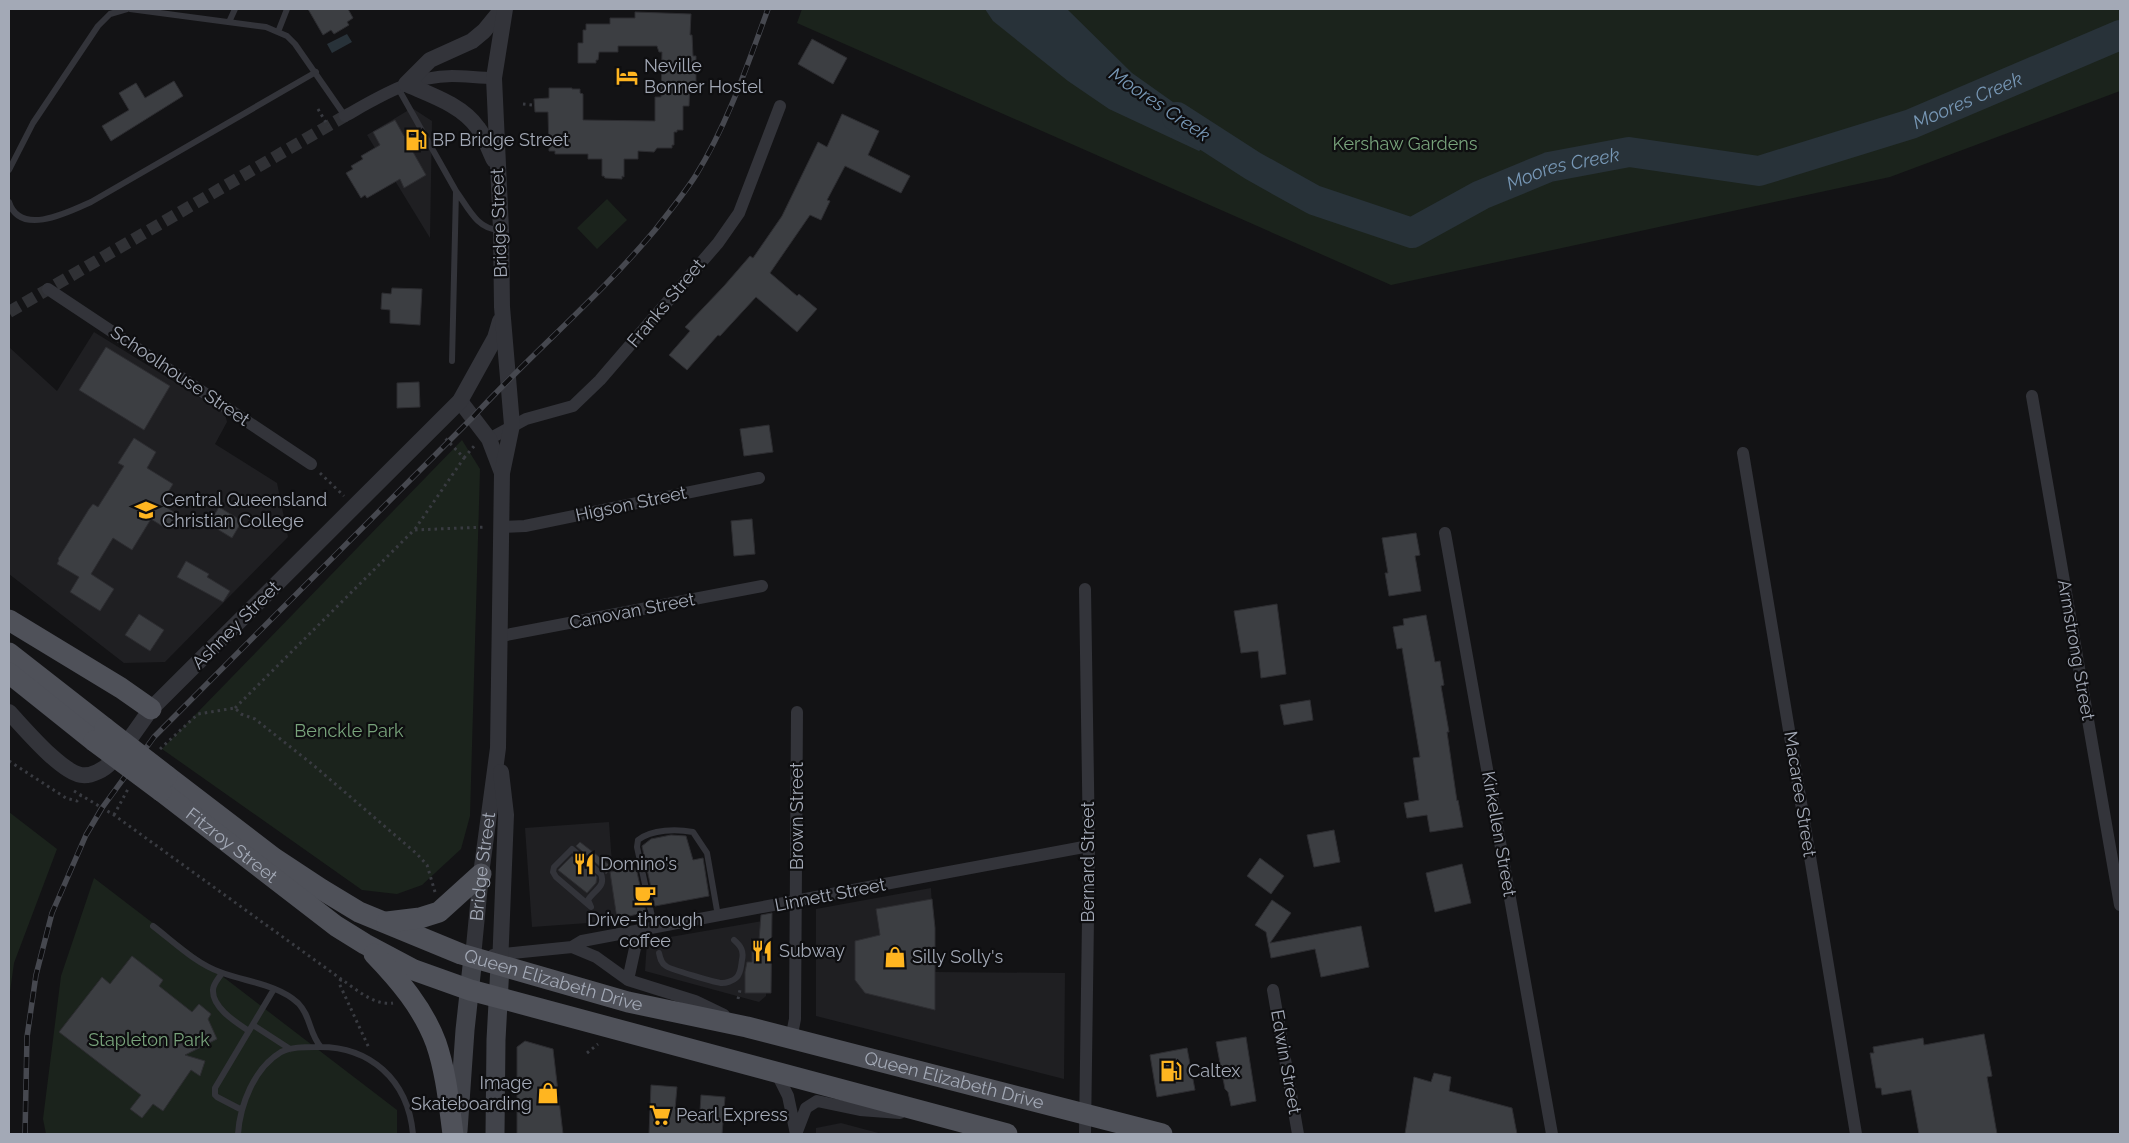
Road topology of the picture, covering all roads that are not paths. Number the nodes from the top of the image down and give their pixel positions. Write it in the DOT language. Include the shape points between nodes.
graph roads {
  1 [pos="131,9"];
  2 [pos="235,9"];
  3 [pos="286,9"];
  4 [pos="502,9"];
  5 [pos="506,9"];
  6 [pos="183,12"];
  7 [pos="229,22"];
  8 [pos="278,32"];
  9 [pos="316,72"];
  10 [pos="494,78"];
  11 [pos="402,86"];
  12 [pos="780,106"];
  13 [pos="345,116"];
  14 [pos="497,166"];
  15 [pos="9,170"];
  16 [pos="456,191"];
  17 [pos="10,207"];
  18 [pos="501,230"];
  19 [pos="48,289"];
  20 [pos="502,307"];
  21 [pos="452,361"];
  22 [pos="2032,396"];
  23 [pos="460,400"];
  24 [pos="512,425"];
  25 [pos="488,438"];
  26 [pos="1744,453"];
  27 [pos="311,464"];
  28 [pos="502,473"];
  29 [pos="759,478"];
  30 [pos="502,527"];
  31 [pos="1445,533"];
  32 [pos="762,586"];
  33 [pos="1085,589"];
  34 [pos="9,620"];
  35 [pos="501,636"];
  36 [pos="9,652"];
  37 [pos="9,673"];
  38 [pos="151,709"];
  39 [pos="9,712"];
  40 [pos="797,712"];
  41 [pos="100,734"];
  42 [pos="498,748"];
  43 [pos="164,783"];
  44 [pos="1089,846"];
  45 [pos="481,874"];
  46 [pos="797,901"];
  47 [pos="2120,904"];
  48 [pos="591,907"];
  49 [pos="718,916"];
  50 [pos="385,922"];
  51 [pos="153,926"];
  52 [pos="654,926"];
  53 [pos="639,930"];
  54 [pos="734,940"];
  55 [pos="365,944"];
  56 [pos="572,947"];
  57 [pos="658,953"];
  58 [pos="473,957"];
  59 [pos="501,960"];
  60 [pos="222,973"];
  61 [pos="628,980"];
  62 [pos="274,989"];
  63 [pos="470,990"];
  64 [pos="1273,990"];
  65 [pos="499,998"];
  66 [pos="747,1027"];
  67 [pos="251,1028"];
  68 [pos="791,1039"];
  69 [pos="321,1047"];
  70 [pos="290,1049"];
  71 [pos="776,1072"];
  72 [pos="242,1110"];
  73 [pos="1085,1113"];
  74 [pos="942,1117"];
  75 [pos="238,1134"];
  76 [pos="413,1134"];
  77 [pos="453,1134"];
  78 [pos="458,1134"];
  79 [pos="495,1134"];
  80 [pos="796,1134"];
  81 [pos="1007,1134"];
  82 [pos="1085,1134"];
  83 [pos="1162,1134"];
  84 [pos="1298,1134"];
  85 [pos="1552,1134"];
  86 [pos="1856,1134"];
  1 -- 6 [label="lane"];
  1 -- 15 [label="lane" via="110,14 98,26 33,123"];
  2 -- 7 [label="lane"];
  3 -- 8 [label="lane"];
  4 -- 11 [label="street" via="483,33 430,60"];
  5 -- 10 [label="street, Bridge Street"];
  6 -- 7 [label="lane"];
  7 -- 8 [label="lane"];
  8 -- 9 [label="lane" via="295,44"];
  9 -- 13 [label="lane"];
  9 -- 17 [label="lane" via="63,215 31,220 14,214"];
  10 -- 11 [label="street" via="435,77"];
  10 -- 14 [label="street, Bridge Street"];
  11 -- 13 [label="street"];
  11 -- 14 [label="street" via="447,102 464,113 478,128"];
  11 -- 16 [label="lane"];
  12 -- 24 [label="street, Franks Street" via="739,213 718,242 584,397 562,410 526,418"];
  14 -- 18 [label="street, Bridge Street"];
  16 -- 18 [label="lane" via="481,226"];
  16 -- 21 [label="lane"];
  18 -- 20 [label="street, Bridge Street"];
  19 -- 27 [label="street, Schoolhouse Street"];
  20 -- 23 [label="street, Bridge Street" via="495,338"];
  20 -- 24 [label="street, Bridge Street"];
  22 -- 47 [label="street, Armstrong Street"];
  23 -- 25 [label="street, Bridge Street"];
  23 -- 38 [label="street, Ashney Street"];
  24 -- 25 [label="street, Franks Street"];
  24 -- 28 [label="street, Bridge Street"];
  25 -- 28 [label="street, Bridge Street"];
  26 -- 86 [label="street, Macaree Street"];
  28 -- 30 [label="street, Bridge Street"];
  29 -- 30 [label="street, Higson Street" via="525,526"];
  30 -- 35 [label="street, Bridge Street"];
  31 -- 85 [label="street, Kirkellen Street"];
  32 -- 35 [label="street, Canovan Street"];
  33 -- 44 [label="street, Bernard Street"];
  34 -- 38 [label="main road"];
  35 -- 42 [label="street, Bridge Street"];
  36 -- 41 [label="main road, Fitzroy Street"];
  37 -- 41 [label="main road, Fitzroy Street"];
  38 -- 39 [label="street, Ashney Street" via="110,763 98,772 83,776 72,773 50,755"];
  40 -- 46 [label="street, Brown Street"];
  41 -- 43 [label="main road, Fitzroy Street, bridge"];
  42 -- 45 [label="street, Bridge Street"];
  42 -- 59 [label="street, Bridge Street" via="506,815"];
  43 -- 50 [label="main road, Fitzroy Street" via="359,912"];
  43 -- 55 [label="main road, Fitzroy Street" via="328,920"];
  44 -- 46 [label="street, Linnett Street"];
  44 -- 73 [label="street, Bernard Street"];
  45 -- 50 [label="main road" via="439,912"];
  45 -- 58 [label="street, Bridge Street"];
  46 -- 49 [label="street, Linnett Street"];
  46 -- 68 [label="street, Brown Street" via="795,1019"];
  48 -- 48 [label="lane" via="553,872 572,849 603,878 602,885 588,900"];
  49 -- 52 [label="street, Linnett Street"];
  49 -- 52 [label="lane" via="707,853 693,832 673,830 638,840"];
  50 -- 58 [label="main road, Fitzroy Street"];
  51 -- 60 [label="lane" via="198,960"];
  52 -- 53 [label="street, Linnett Street"];
  53 -- 56 [label="street, Linnett Street" via="582,941"];
  53 -- 61 [label="street"];
  54 -- 57 [label="lane" via="740,945 743,956 740,974 727,982 672,970 662,963"];
  55 -- 63 [label="main road, Fitzroy Street" via="414,970"];
  55 -- 77 [label="main road" via="413,998 436,1043 446,1081"];
  56 -- 59 [label="street, Queen Elizabeth Drive"];
  56 -- 61 [label="street, Queen Elizabeth Drive" via="596,956"];
  58 -- 59 [label="main road, Queen Elizabeth Drive"];
  58 -- 63 [label="main road, Bridge Street"];
  59 -- 65 [label="main road, Bridge Street"];
  59 -- 66 [label="main road, Queen Elizabeth Drive" via="628,1002"];
  60 -- 62 [label="lane"];
  60 -- 67 [label="lane" via="212,991 215,999 233,1020"];
  61 -- 66 [label="street, Queen Elizabeth Drive" via="695,1001"];
  62 -- 67 [label="lane"];
  62 -- 69 [label="lane" via="297,1002 305,1011 314,1040"];
  63 -- 65 [label="main road, Queen Elizabeth Drive"];
  63 -- 78 [label="main road, Bridge Street"];
  64 -- 84 [label="street, Edwin Street"];
  65 -- 71 [label="main road, Queen Elizabeth Drive"];
  65 -- 79 [label="main road, Bridge Street"];
  66 -- 68 [label="main road, Queen Elizabeth Drive"];
  67 -- 70 [label="lane"];
  67 -- 72 [label="lane" via="214,1092 217,1097"];
  68 -- 73 [label="main road, Queen Elizabeth Drive"];
  69 -- 70 [label="lane"];
  69 -- 76 [label="lane" via="350,1051 377,1064 402,1093"];
  70 -- 72 [label="lane" via="272,1058 264,1068 251,1086"];
  71 -- 74 [label="main road, Queen Elizabeth Drive"];
  71 -- 80 [label="street" via="786,1091"];
  72 -- 75 [label="lane"];
  73 -- 82 [label="street, Bernard Street"];
  73 -- 83 [label="main road, Queen Elizabeth Drive"];
  74 -- 80 [label="street" via="860,1110 817,1101 806,1108"];
  74 -- 81 [label="main road, Queen Elizabeth Drive"];
}
